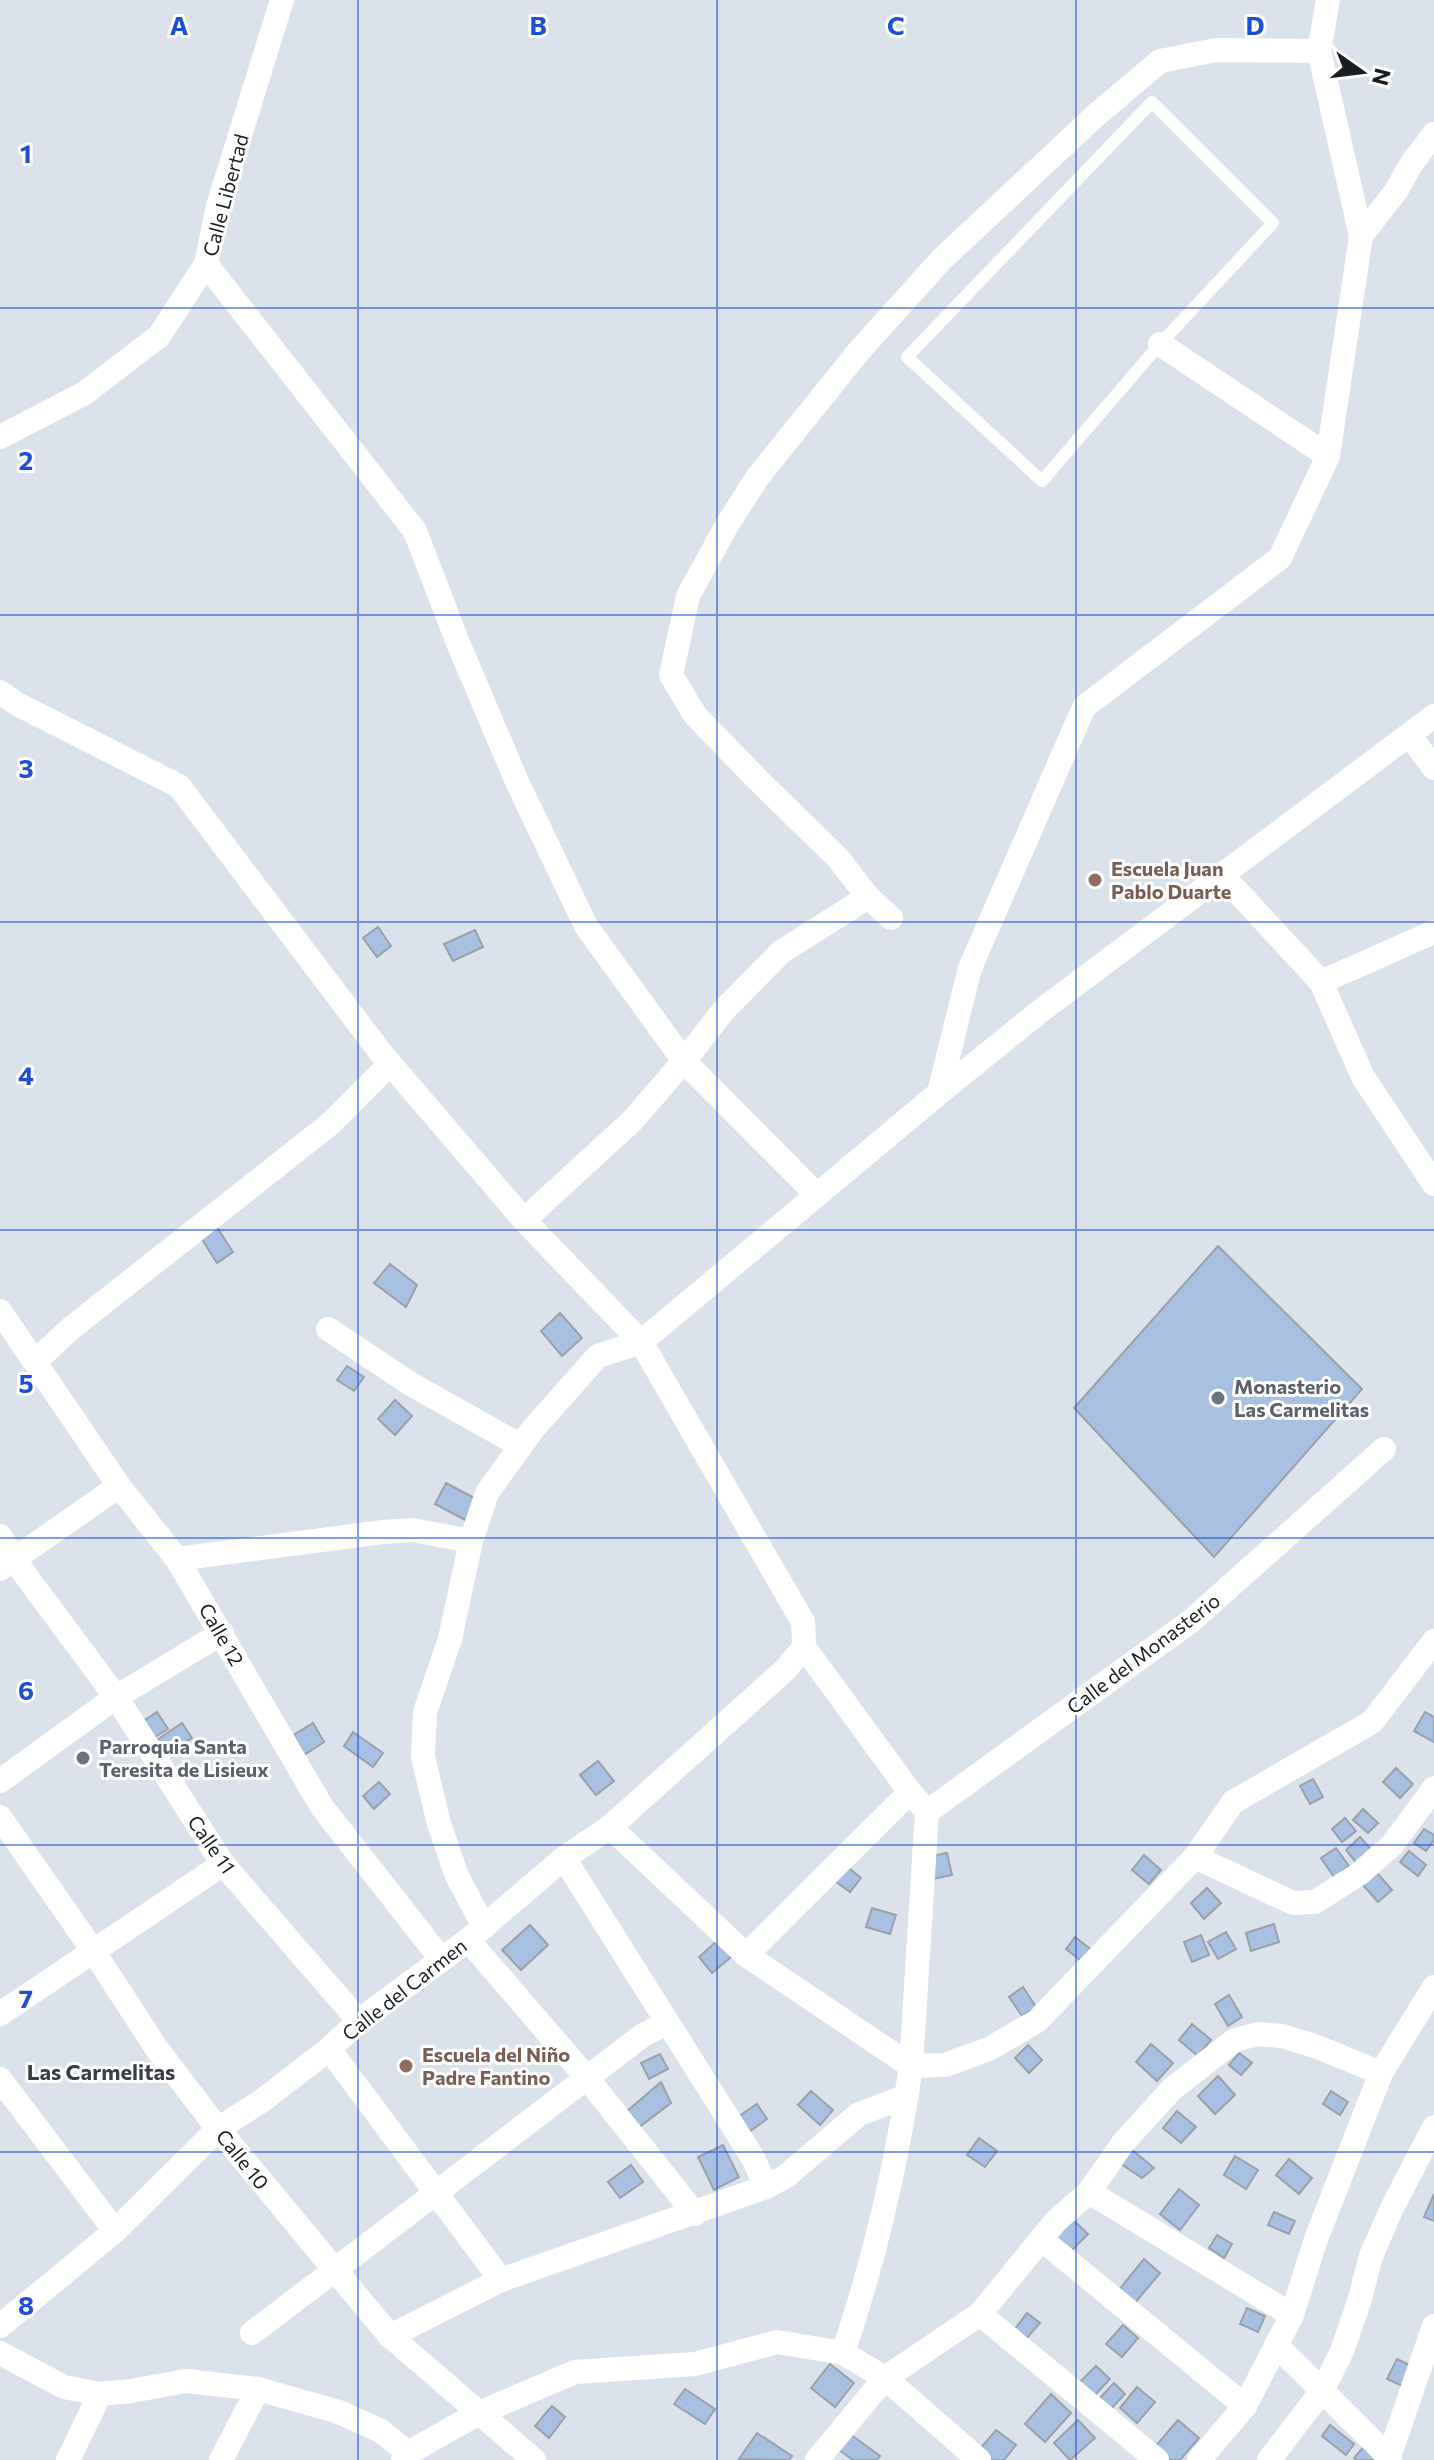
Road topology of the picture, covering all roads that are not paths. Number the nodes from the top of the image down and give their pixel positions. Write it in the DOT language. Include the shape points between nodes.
graph roads {
  1 [pos="282,0"];
  2 [pos="1328,0"];
  3 [pos="1319,51"];
  4 [pos="1434,134"];
  5 [pos="1361,236"];
  6 [pos="206,264"];
  7 [pos="1160,344"];
  8 [pos="0,437"];
  9 [pos="1328,456"];
  10 [pos="6,705"];
  11 [pos="1434,716"];
  12 [pos="1409,735"];
  13 [pos="1434,768"];
  14 [pos="1222,875"];
  15 [pos="868,897"];
  16 [pos="891,918"];
  17 [pos="1434,932"];
  18 [pos="1321,982"];
  19 [pos="684,1061"];
  20 [pos="390,1064"];
  21 [pos="939,1093"];
  22 [pos="1434,1184"];
  23 [pos="817,1195"];
  24 [pos="524,1220"];
  25 [pos="0,1311"];
  26 [pos="328,1329"];
  27 [pos="641,1342"];
  28 [pos="36,1361"];
  29 [pos="521,1446"];
  30 [pos="1384,1449"];
  31 [pos="119,1486"];
  32 [pos="0,1536"];
  33 [pos="471,1541"];
  34 [pos="177,1559"];
  35 [pos="8,1565"];
  36 [pos="222,1633"];
  37 [pos="1434,1641"];
  38 [pos="804,1647"];
  39 [pos="116,1697"];
  40 [pos="0,1781"];
  41 [pos="1434,1788"];
  42 [pos="910,1792"];
  43 [pos="927,1812"];
  44 [pos="0,1817"];
  45 [pos="610,1827"];
  46 [pos="1195,1857"];
  47 [pos="564,1858"];
  48 [pos="223,1864"];
  49 [pos="476,1934"];
  50 [pos="94,1952"];
  51 [pos="746,1955"];
  52 [pos="441,1959"];
  53 [pos="1434,1987"];
  54 [pos="0,2014"];
  55 [pos="359,2021"];
  56 [pos="667,2023"];
  57 [pos="329,2049"];
  58 [pos="911,2066"];
  59 [pos="1381,2073"];
  60 [pos="587,2078"];
  61 [pos="0,2079"];
  62 [pos="907,2096"];
  63 [pos="1434,2127"];
  64 [pos="218,2129"];
  65 [pos="766,2187"];
  66 [pos="1089,2192"];
  67 [pos="437,2194"];
  68 [pos="695,2214"];
  69 [pos="115,2231"];
  70 [pos="1041,2239"];
  71 [pos="335,2270"];
  72 [pos="501,2280"];
  73 [pos="980,2314"];
  74 [pos="1292,2315"];
  75 [pos="1,2323"];
  76 [pos="1434,2326"];
  77 [pos="252,2333"];
  78 [pos="390,2336"];
  79 [pos="1276,2345"];
  80 [pos="0,2353"];
  81 [pos="843,2353"];
  82 [pos="885,2378"];
  83 [pos="258,2389"];
  84 [pos="1322,2391"];
  85 [pos="100,2394"];
  86 [pos="1245,2406"];
  87 [pos="479,2413"];
  88 [pos="406,2456"];
  89 [pos="1390,2458"];
  90 [pos="68,2460"];
  91 [pos="221,2460"];
  92 [pos="534,2460"];
  93 [pos="817,2460"];
  94 [pos="979,2460"];
  95 [pos="1157,2460"];
  96 [pos="1199,2460"];
  97 [pos="1269,2460"];
  1 -- 6 [label="street, Calle Libertad" via="218,206"];
  2 -- 3 [label="street"];
  3 -- 5 [label="street"];
  3 -- 15 [label="street" via="1216,50 1160,61 1095,116 942,259 859,351 757,478 688,596 671,675 695,715 838,858"];
  4 -- 5 [label="street"];
  5 -- 9 [label="street"];
  6 -- 8 [label="street, Calle Libertad" via="159,336 85,393"];
  6 -- 19 [label="street" via="415,531 518,784 586,926"];
  7 -- 7 [label="lane" via="1273,223 1152,102 907,357 1042,481"];
  7 -- 9 [label="street"];
  9 -- 21 [label="street" via="1280,558 1084,707 970,968"];
  10 -- 20 [label="street" via="179,786"];
  11 -- 12 [label="street"];
  12 -- 13 [label="street"];
  12 -- 14 [label="street"];
  14 -- 18 [label="street"];
  14 -- 21 [label="street"];
  15 -- 16 [label="street"];
  15 -- 19 [label="street" via="781,952 723,1011"];
  17 -- 18 [label="street"];
  18 -- 22 [label="street" via="1363,1077"];
  19 -- 23 [label="street"];
  19 -- 24 [label="street" via="632,1121"];
  20 -- 24 [label="street"];
  20 -- 28 [label="street" via="330,1124"];
  21 -- 23 [label="street"];
  23 -- 27 [label="street"];
  24 -- 27 [label="street"];
  25 -- 28 [label="street, Calle 12"];
  26 -- 29 [label="street" via="409,1383"];
  27 -- 29 [label="street" via="598,1356"];
  27 -- 38 [label="street" via="803,1622"];
  28 -- 31 [label="street, Calle 12"];
  29 -- 33 [label="street" via="487,1493"];
  30 -- 43 [label="street, Calle del Monasterio" via="1191,1621"];
  31 -- 34 [label="street, Calle 12"];
  31 -- 35 [label="street"];
  32 -- 35 [label="street, Calle 11"];
  33 -- 34 [label="street" via="412,1530"];
  33 -- 49 [label="street" via="450,1639 425,1712 423,1757"];
  34 -- 36 [label="street, Calle 12"];
  35 -- 39 [label="street, Calle 11"];
  36 -- 39 [label="street"];
  36 -- 52 [label="street, Calle 12" via="322,1807"];
  37 -- 46 [label="street" via="1372,1722 1233,1802"];
  38 -- 42 [label="street"];
  38 -- 45 [label="street, Calle del Carmen"];
  39 -- 40 [label="street"];
  39 -- 48 [label="street, Calle 11"];
  41 -- 46 [label="street" via="1392,1845 1315,1902 1293,1903"];
  42 -- 43 [label="street"];
  42 -- 51 [label="street"];
  43 -- 58 [label="street"];
  44 -- 50 [label="street, Calle 10"];
  45 -- 47 [label="street, Calle del Carmen"];
  45 -- 51 [label="street"];
  46 -- 58 [label="street" via="1037,2021 989,2049 945,2065"];
  47 -- 49 [label="street, Calle del Carmen"];
  47 -- 56 [label="street"];
  48 -- 50 [label="street"];
  48 -- 55 [label="street, Calle 11"];
  49 -- 52 [label="street, Calle del Carmen"];
  49 -- 60 [label="street"];
  50 -- 54 [label="street"];
  50 -- 64 [label="street, Calle 10" via="157,2049"];
  51 -- 58 [label="street"];
  52 -- 55 [label="street, Calle del Carmen"];
  53 -- 59 [label="street"];
  55 -- 57 [label="street, Calle del Carmen"];
  56 -- 60 [label="street"];
  56 -- 65 [label="street"];
  57 -- 64 [label="street, Calle del Carmen"];
  57 -- 67 [label="street"];
  58 -- 62 [label="street"];
  59 -- 66 [label="street" via="1282,2036 1258,2034 1235,2040 1172,2089 1123,2143"];
  59 -- 74 [label="street"];
  60 -- 67 [label="street"];
  60 -- 68 [label="street"];
  61 -- 69 [label="street"];
  62 -- 65 [label="street" via="859,2114"];
  62 -- 81 [label="street" via="874,2247"];
  63 -- 84 [label="street" via="1371,2256 1342,2351"];
  64 -- 69 [label="street, Calle del Carmen"];
  64 -- 71 [label="street, Calle 10"];
  65 -- 68 [label="street"];
  66 -- 70 [label="street"];
  66 -- 74 [label="street"];
  67 -- 71 [label="street"];
  67 -- 72 [label="street"];
  68 -- 72 [label="street"];
  69 -- 75 [label="street, Calle del Carmen"];
  70 -- 73 [label="street"];
  70 -- 86 [label="street"];
  71 -- 77 [label="street"];
  71 -- 78 [label="street, Calle 10"];
  72 -- 78 [label="street"];
  73 -- 82 [label="street"];
  73 -- 95 [label="street"];
  74 -- 79 [label="street"];
  76 -- 89 [label="street"];
  78 -- 87 [label="street, Calle 10"];
  79 -- 84 [label="street"];
  79 -- 86 [label="street"];
  80 -- 85 [label="street" via="64,2387"];
  81 -- 82 [label="street"];
  81 -- 87 [label="street" via="777,2342 695,2364 575,2372"];
  82 -- 93 [label="street"];
  82 -- 94 [label="street"];
  83 -- 85 [label="street" via="186,2381"];
  83 -- 88 [label="street" via="339,2412 381,2431"];
  83 -- 91 [label="street"];
  84 -- 89 [label="street"];
  84 -- 97 [label="street"];
  85 -- 90 [label="street"];
  86 -- 96 [label="street"];
  87 -- 88 [label="street"];
  87 -- 92 [label="street, Calle 10"];
}
